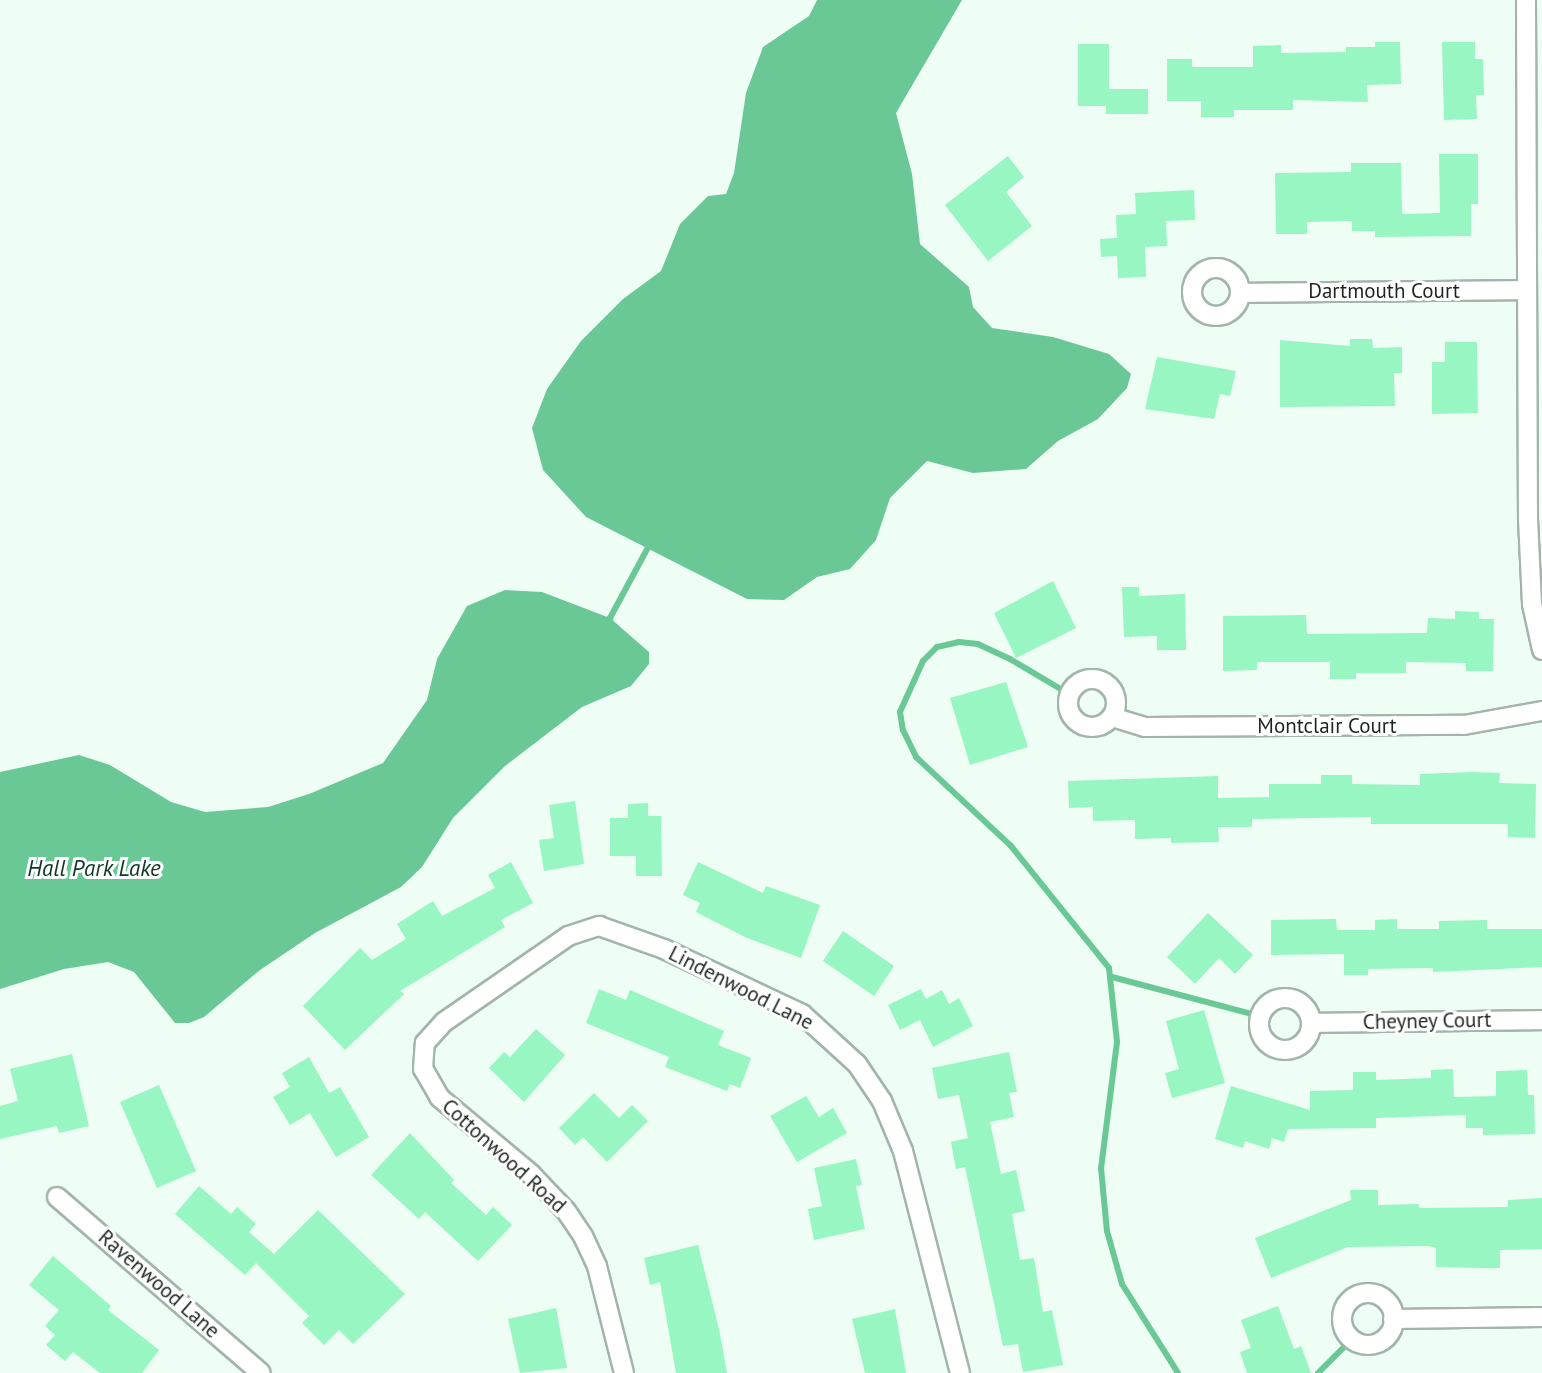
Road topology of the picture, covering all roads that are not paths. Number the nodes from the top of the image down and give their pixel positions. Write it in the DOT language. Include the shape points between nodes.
graph roads {
  1 [pos="1527,0"];
  2 [pos="1527,290"];
  3 [pos="1240,293"];
  4 [pos="1542,650"];
  5 [pos="1542,711"];
  6 [pos="1112,718"];
  7 [pos="545,951"];
  8 [pos="1542,1020"];
  9 [pos="1312,1023"];
  10 [pos="57,1197"];
  11 [pos="1542,1317"];
  12 [pos="1393,1319"];
  13 [pos="261,1373"];
  14 [pos="624,1373"];
  15 [pos="960,1373"];
  1 -- 2 [label="street"];
  2 -- 3 [label="street, Dartmouth Court"];
  2 -- 4 [label="street" via="1529,557"];
  5 -- 6 [label="street, Montclair Court" via="1464,725 1145,727"];
  7 -- 14 [label="street, Cottonwood Road" via="431,1034 423,1069 440,1098 531,1174 583,1236 597,1266"];
  7 -- 15 [label="street, Lindenwood Lane" via="587,927 611,927 780,1003 841,1045 872,1082 892,1121"];
  8 -- 9 [label="street, Cheyney Court"];
  10 -- 13 [label="street, Ravenwood Lane"];
  11 -- 12 [label="street"];
}
